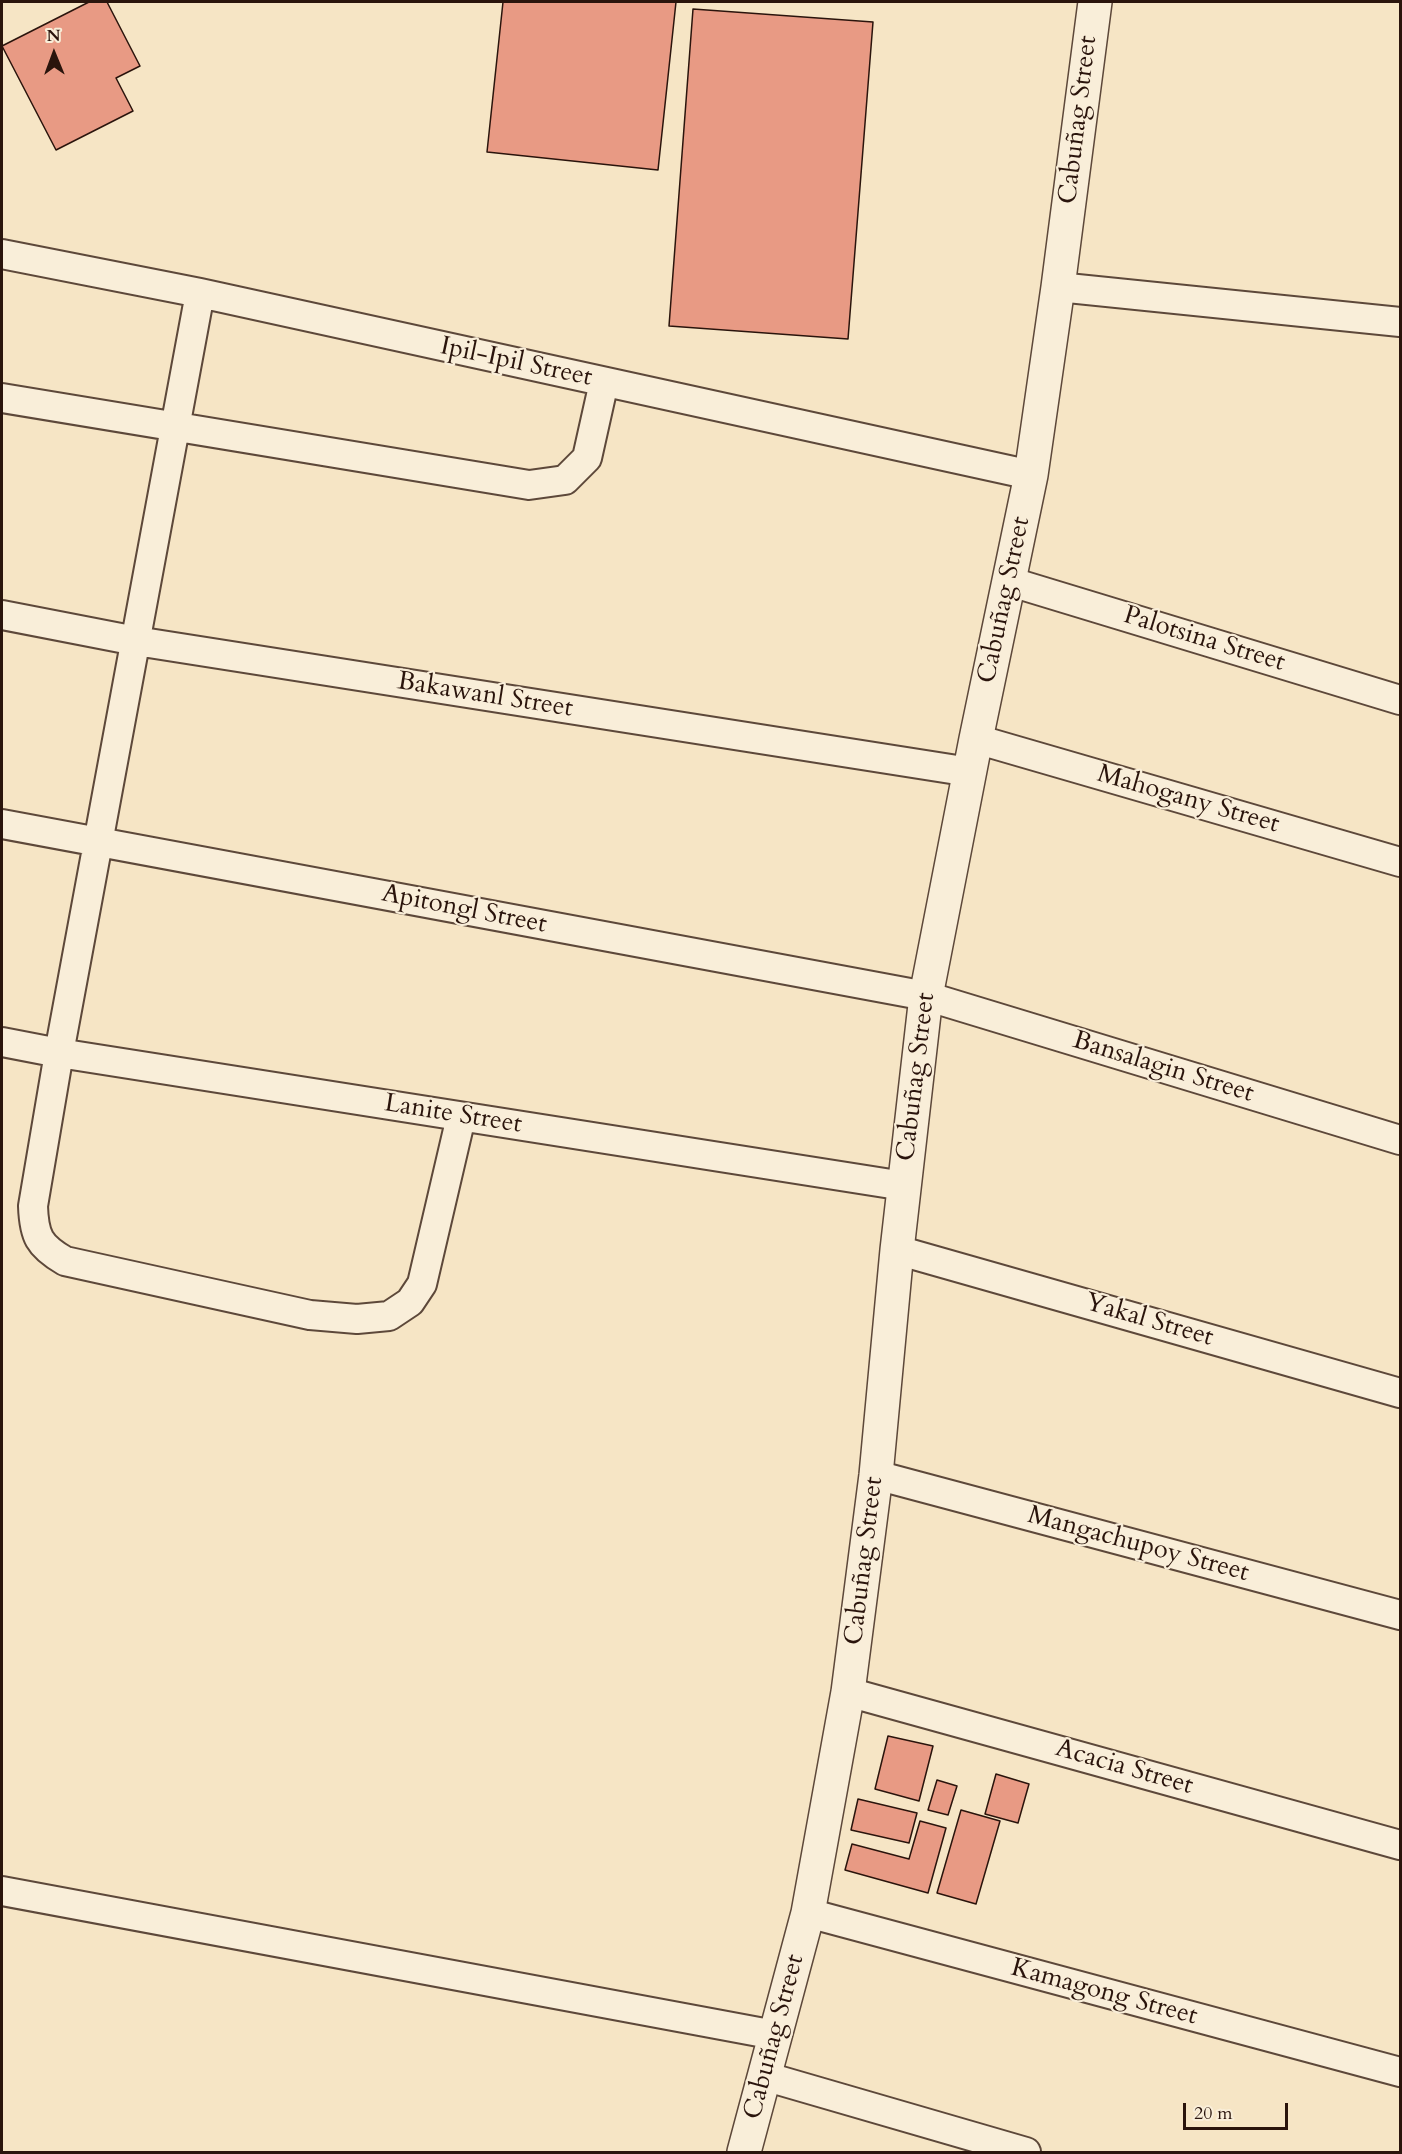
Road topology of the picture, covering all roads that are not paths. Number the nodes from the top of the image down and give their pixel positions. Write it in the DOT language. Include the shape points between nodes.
graph roads {
  1 [pos="1095,2"];
  2 [pos="2,254"];
  3 [pos="1058,287"];
  4 [pos="200,293"];
  5 [pos="1401,322"];
  6 [pos="604,382"];
  7 [pos="2,398"];
  8 [pos="176,426"];
  9 [pos="1031,476"];
  10 [pos="1008,581"];
  11 [pos="2,615"];
  12 [pos="136,641"];
  13 [pos="1401,700"];
  14 [pos="976,739"];
  15 [pos="970,772"];
  16 [pos="2,824"];
  17 [pos="98,842"];
  18 [pos="1401,862"];
  19 [pos="926,996"];
  20 [pos="2,1042"];
  21 [pos="59,1053"];
  22 [pos="461,1117"];
  23 [pos="1401,1140"];
  24 [pos="904,1186"];
  25 [pos="897,1250"];
  26 [pos="1401,1393"];
  27 [pos="876,1475"];
  28 [pos="1401,1615"];
  29 [pos="848,1692"];
  30 [pos="1401,1845"];
  31 [pos="2,1891"];
  32 [pos="807,1914"];
  33 [pos="775,2035"];
  34 [pos="1401,2072"];
  35 [pos="764,2076"];
  36 [pos="744,2152"];
  37 [pos="1026,2152"];
  1 -- 3 [label="street, Cabuñag Street"];
  2 -- 4 [label="street, Ipil-Ipil Street"];
  3 -- 5 [label="street"];
  3 -- 9 [label="street, Cabuñag Street"];
  4 -- 6 [label="street, Ipil-Ipil Street"];
  4 -- 8 [label="street"];
  6 -- 8 [label="street" via="586,458 565,480 529,485"];
  6 -- 9 [label="street, Ipil-Ipil Street"];
  7 -- 8 [label="street"];
  8 -- 12 [label="street"];
  9 -- 10 [label="street, Cabuñag Street"];
  10 -- 13 [label="street, Palotsina Street"];
  10 -- 14 [label="street, Cabuñag Street"];
  11 -- 12 [label="street, Bakawanl Street"];
  12 -- 15 [label="street, Bakawanl Street"];
  12 -- 17 [label="street"];
  14 -- 15 [label="street, Cabuñag Street"];
  14 -- 18 [label="street, Mahogany Street"];
  15 -- 19 [label="street, Cabuñag Street"];
  16 -- 17 [label="street, Apitongl Street"];
  17 -- 19 [label="street, Apitongl Street"];
  17 -- 21 [label="street"];
  19 -- 23 [label="street, Bansalagin Street"];
  19 -- 24 [label="street, Cabuñag Street"];
  20 -- 21 [label="street, Lanite Street"];
  21 -- 22 [label="street, Lanite Street"];
  21 -- 22 [label="street" via="33,1206 39,1242 65,1261 309,1314 357,1319 389,1316 410,1302 422,1284"];
  22 -- 24 [label="street, Lanite Street"];
  24 -- 25 [label="street, Cabuñag Street"];
  25 -- 26 [label="street, Yakal Street"];
  25 -- 27 [label="street, Cabuñag Street"];
  27 -- 28 [label="street, Mangachupoy Street"];
  27 -- 29 [label="street, Cabuñag Street"];
  29 -- 30 [label="street, Acacia Street"];
  29 -- 32 [label="street, Cabuñag Street"];
  31 -- 33 [label="street"];
  32 -- 33 [label="street, Cabuñag Street"];
  32 -- 34 [label="street, Kamagong Street"];
  33 -- 35 [label="street, Cabuñag Street"];
  35 -- 36 [label="street, Cabuñag Street"];
  35 -- 37 [label="street"];
}
